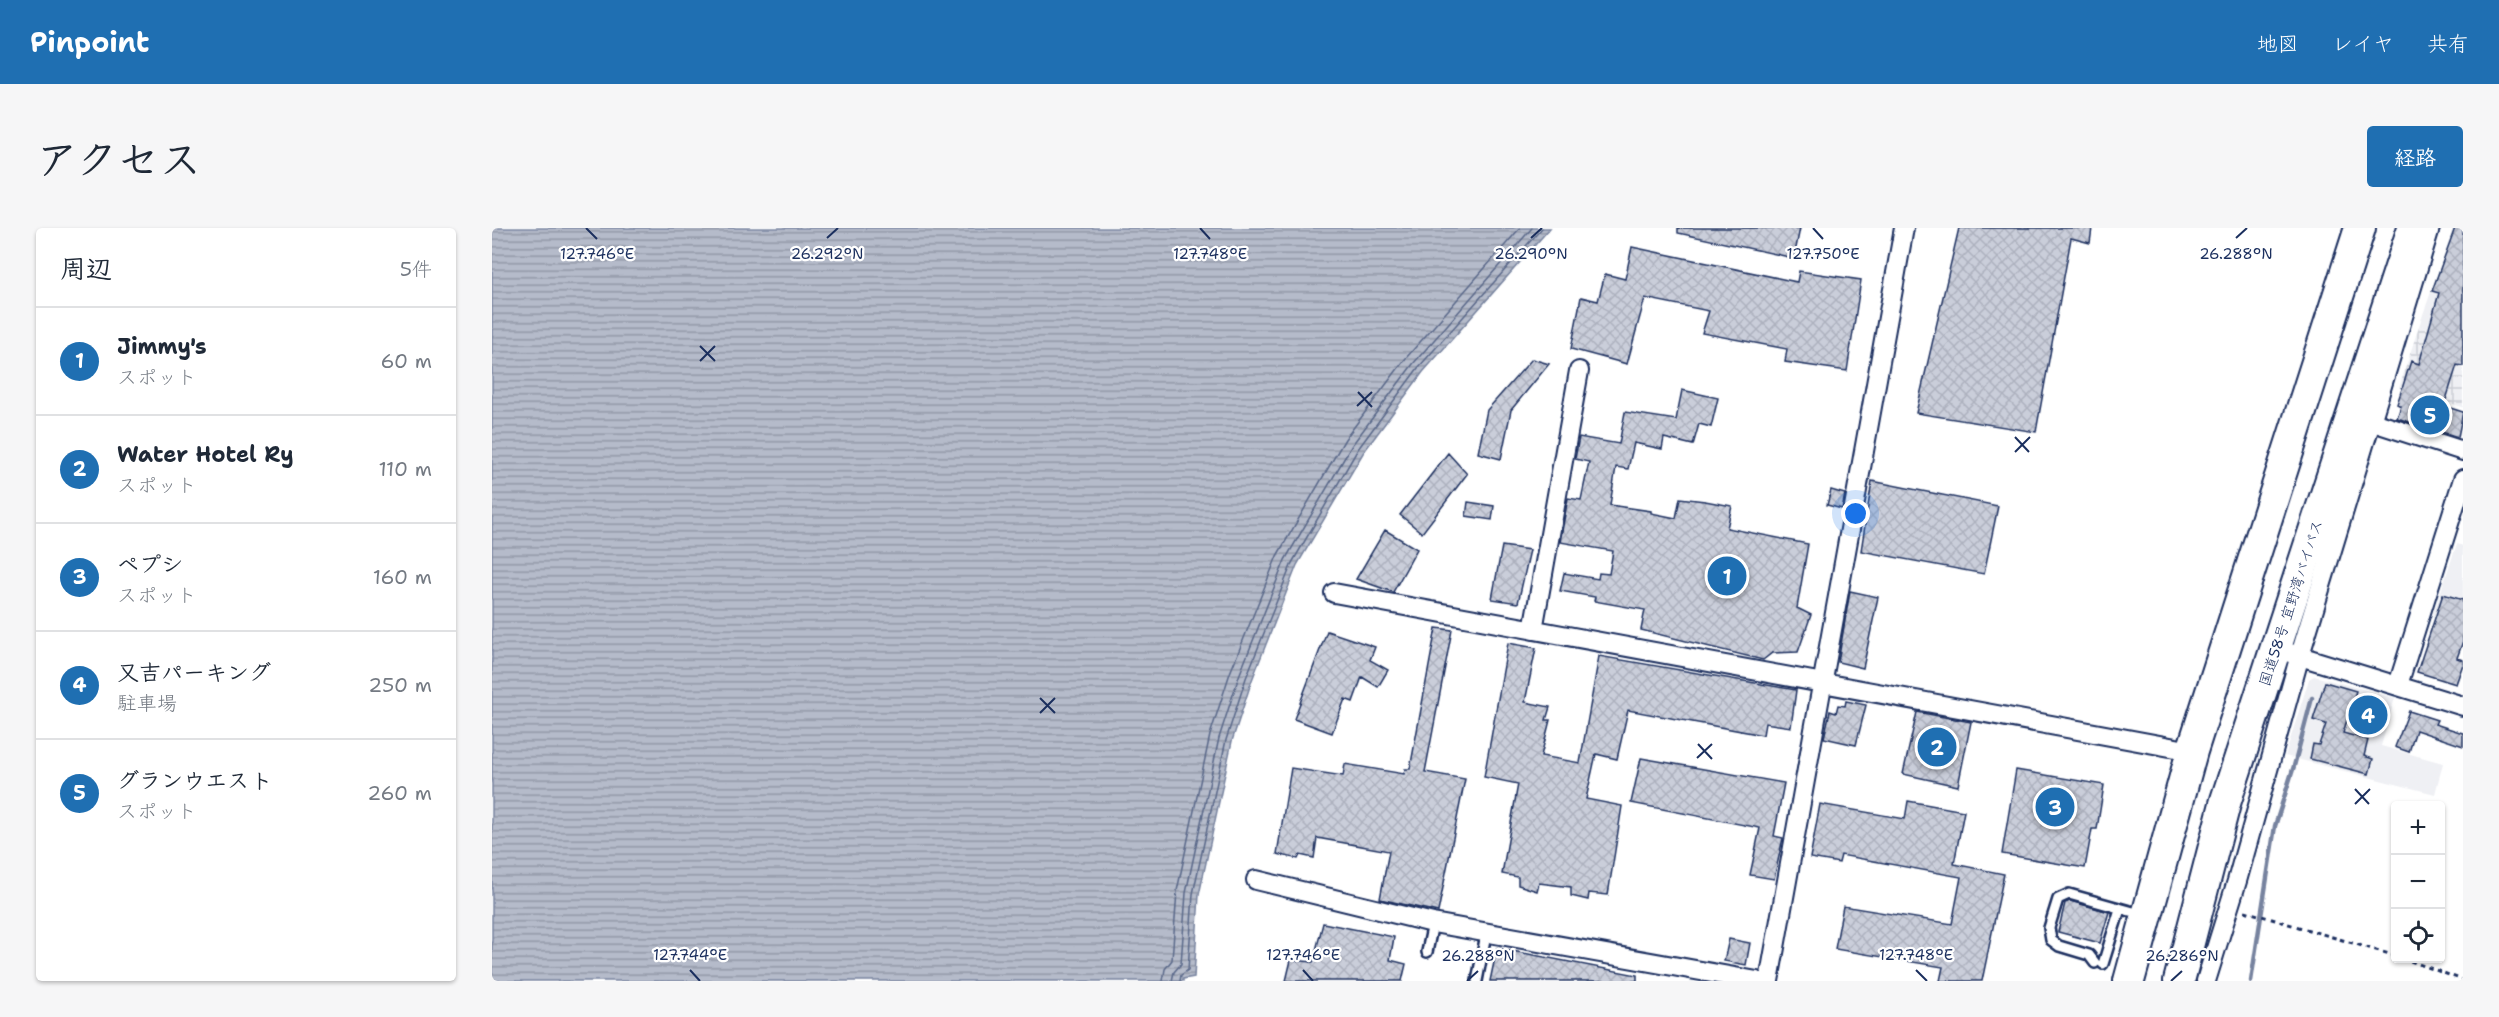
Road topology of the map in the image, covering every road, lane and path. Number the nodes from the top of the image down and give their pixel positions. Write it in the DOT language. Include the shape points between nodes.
graph roads {
  1 [pos="1904,228"];
  2 [pos="2360,228"];
  3 [pos="2413,228"];
  4 [pos="2430,228"];
  5 [pos="1579,371"];
  6 [pos="2373,422"];
  7 [pos="2463,451"];
  8 [pos="2463,479"];
  9 [pos="1334,593"];
  10 [pos="1533,630"];
  11 [pos="2288,652"];
  12 [pos="1822,682"];
  13 [pos="2398,685"];
  14 [pos="2463,706"];
  15 [pos="2192,751"];
  16 [pos="2226,800"];
  17 [pos="1256,880"];
  18 [pos="2238,909"];
  19 [pos="2134,912"];
  20 [pos="1433,923"];
  21 [pos="1486,934"];
  22 [pos="1427,952"];
  23 [pos="2391,954"];
  24 [pos="2416,963"];
  25 [pos="2463,980"];
  26 [pos="1477,981"];
  27 [pos="1757,981"];
  28 [pos="1768,981"];
  29 [pos="2129,981"];
  30 [pos="2166,981"];
  31 [pos="2179,981"];
  32 [pos="2206,981"];
  1 -- 12 [label="street"];
  2 -- 15 [label="highway"];
  3 -- 11 [label="highway, 国道58号 宜野湾バイパス"];
  4 -- 6 [label="street"];
  5 -- 10 [label="street"];
  6 -- 7 [label="street"];
  6 -- 11 [label="street"];
  8 -- 13 [label="street"];
  9 -- 10 [label="street"];
  10 -- 12 [label="street"];
  11 -- 13 [label="street"];
  11 -- 16 [label="highway, 国道58号 宜野湾バイパス"];
  11 -- 32 [label="street" via="2237,881"];
  12 -- 15 [label="street"];
  12 -- 28 [label="street"];
  13 -- 14 [label="street"];
  15 -- 19 [label="highway"];
  16 -- 30 [label="highway"];
  16 -- 31 [label="highway, 国道58号 宜野湾バイパス"];
  17 -- 20 [label="street"];
  18 -- 23 [label="path"];
  19 -- 19 [label="lane" via="2099,963 2052,940 2049,928 2055,905 2069,894"];
  19 -- 29 [label="highway"];
  20 -- 21 [label="street"];
  20 -- 22 [label="lane"];
  21 -- 26 [label="lane"];
  21 -- 27 [label="street"];
  24 -- 25 [label="path"];
}
